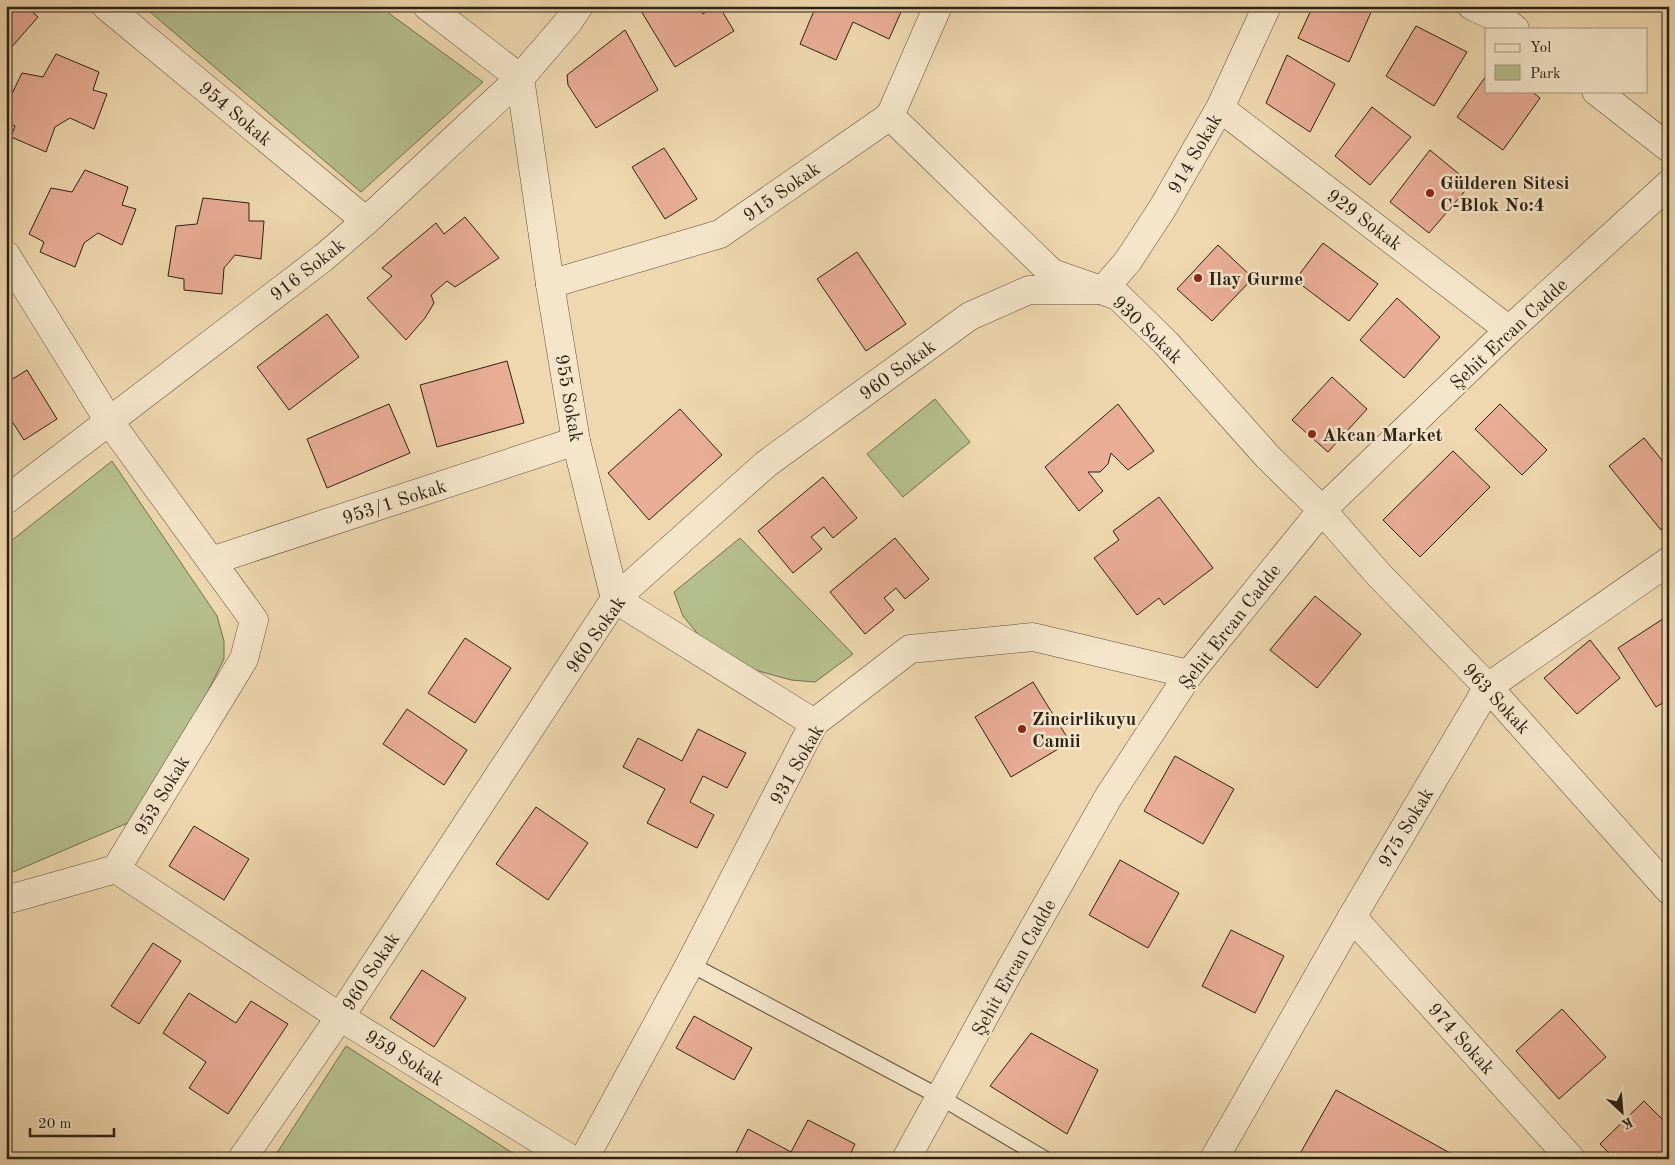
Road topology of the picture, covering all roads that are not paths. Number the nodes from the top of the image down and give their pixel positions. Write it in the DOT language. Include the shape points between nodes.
graph roads {
  1 [pos="106,6"];
  2 [pos="427,6"];
  3 [pos="580,6"];
  4 [pos="938,6"];
  5 [pos="1267,6"];
  6 [pos="1472,6"];
  7 [pos="1514,19"];
  8 [pos="520,78"];
  9 [pos="1597,92"];
  10 [pos="1220,108"];
  11 [pos="890,116"];
  12 [pos="1669,148"];
  13 [pos="1669,184"];
  14 [pos="366,221"];
  15 [pos="6,255"];
  16 [pos="550,284"];
  17 [pos="1103,290"];
  18 [pos="1509,330"];
  19 [pos="109,421"];
  20 [pos="576,441"];
  21 [pos="6,500"];
  22 [pos="1322,510"];
  23 [pos="211,561"];
  24 [pos="1669,561"];
  25 [pos="615,599"];
  26 [pos="1189,674"];
  27 [pos="1488,687"];
  28 [pos="814,723"];
  29 [pos="116,869"];
  30 [pos="1669,890"];
  31 [pos="6,900"];
  32 [pos="1352,917"];
  33 [pos="690,964"];
  34 [pos="340,1017"];
  35 [pos="940,1097"];
  36 [pos="242,1159"];
  37 [pos="571,1159"];
  38 [pos="584,1159"];
  39 [pos="906,1159"];
  40 [pos="1045,1159"];
  41 [pos="1214,1159"];
  42 [pos="1571,1159"];
  1 -- 14 [label="street, 954 Sokak"];
  2 -- 8 [label="street"];
  3 -- 8 [label="street, 916 Sokak"];
  4 -- 11 [label="street"];
  5 -- 10 [label="street, 914 Sokak"];
  6 -- 7 [label="street"];
  8 -- 14 [label="street, 916 Sokak"];
  8 -- 16 [label="street, 955 Sokak"];
  9 -- 12 [label="street"];
  10 -- 17 [label="street, 914 Sokak" via="1162,209 1128,261"];
  10 -- 18 [label="street, 929 Sokak"];
  11 -- 16 [label="street, 915 Sokak" via="720,234"];
  11 -- 17 [label="street, 930 Sokak" via="1052,273"];
  13 -- 18 [label="street, Şehit Ercan Cadde"];
  14 -- 19 [label="street, 916 Sokak" via="323,258"];
  15 -- 19 [label="street"];
  16 -- 20 [label="street, 955 Sokak"];
  17 -- 22 [label="street, 930 Sokak" via="1118,296 1166,343 1267,456"];
  17 -- 25 [label="street, 960 Sokak" via="1029,290 970,316 766,464"];
  18 -- 22 [label="street, Şehit Ercan Cadde"];
  19 -- 21 [label="street, 916 Sokak"];
  19 -- 23 [label="street"];
  20 -- 23 [label="street, 953/1 Sokak"];
  20 -- 25 [label="street, 955 Sokak"];
  22 -- 26 [label="street, Şehit Ercan Cadde"];
  22 -- 27 [label="street, 963 Sokak" via="1379,575"];
  23 -- 29 [label="street, 953 Sokak" via="254,620 244,659"];
  24 -- 27 [label="street, 975 Sokak"];
  25 -- 28 [label="street"];
  25 -- 34 [label="street, 960 Sokak"];
  26 -- 28 [label="street, 931 Sokak" via="1033,637 910,649"];
  26 -- 35 [label="street, Şehit Ercan Cadde" via="1109,796"];
  27 -- 30 [label="street, 963 Sokak"];
  27 -- 32 [label="street, 975 Sokak"];
  28 -- 33 [label="street, 931 Sokak"];
  29 -- 31 [label="street"];
  29 -- 34 [label="street, 959 Sokak"];
  32 -- 41 [label="street, 975 Sokak"];
  32 -- 42 [label="street, 974 Sokak"];
  33 -- 35 [label="lane"];
  33 -- 38 [label="street, 931 Sokak"];
  34 -- 36 [label="street, 960 Sokak"];
  34 -- 37 [label="street, 959 Sokak"];
  35 -- 39 [label="street, Şehit Ercan Cadde"];
  35 -- 40 [label="lane"];
}
